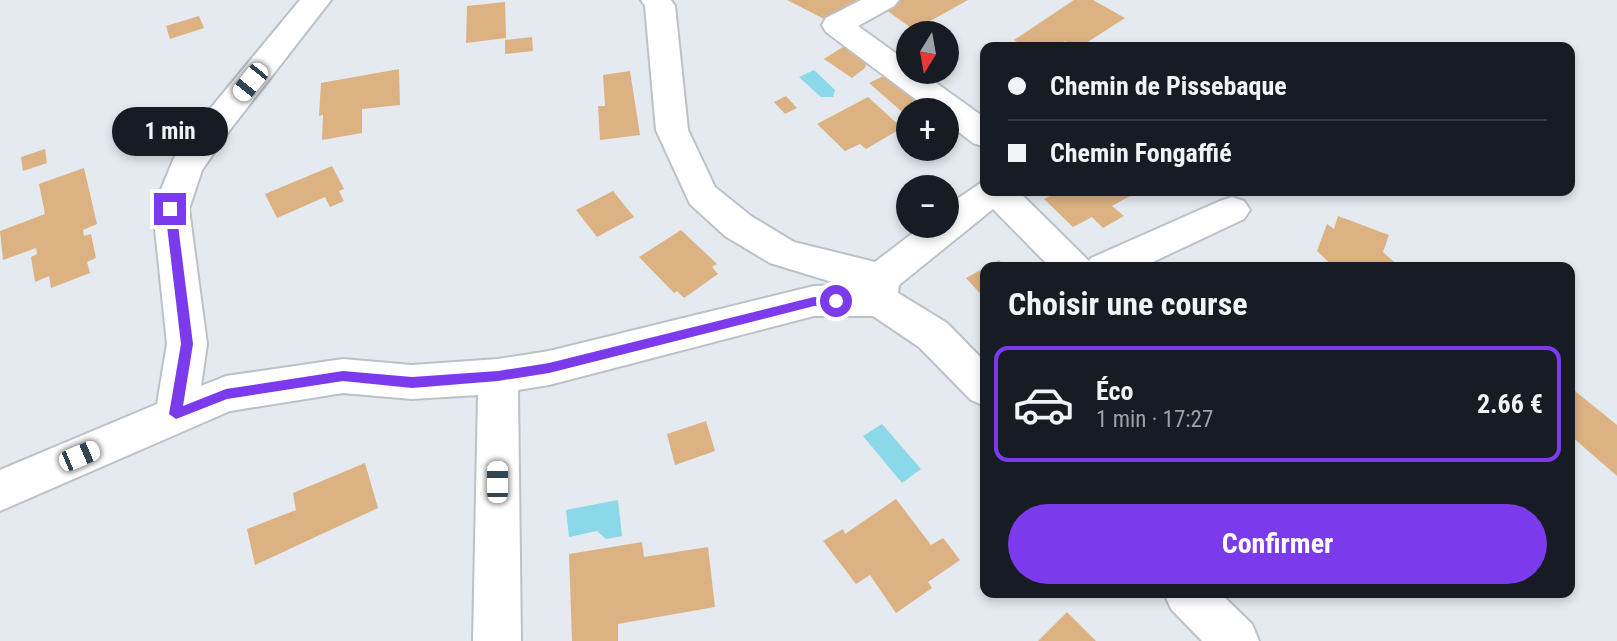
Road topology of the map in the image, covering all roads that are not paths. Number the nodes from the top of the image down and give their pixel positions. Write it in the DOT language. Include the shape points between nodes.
graph roads {
  1 [pos="317,0"];
  2 [pos="656,0"];
  3 [pos="884,0"];
  4 [pos="980,131"];
  5 [pos="985,196"];
  6 [pos="1003,196"];
  7 [pos="1232,210"];
  8 [pos="1068,262"];
  9 [pos="1117,262"];
  10 [pos="880,289"];
  11 [pos="498,376"];
  12 [pos="980,383"];
  13 [pos="176,414"];
  14 [pos="0,491"];
  15 [pos="1192,598"];
  16 [pos="497,641"];
  17 [pos="1235,641"];
  1 -- 13 [label="street" via="186,167 170,209 187,344"];
  2 -- 10 [label="street" via="672,130 702,195 738,226 783,253 840,270"];
  3 -- 4 [label="street" via="837,26"];
  5 -- 10 [label="street"];
  6 -- 8 [label="street"];
  7 -- 9 [label="street"];
  10 -- 11 [label="street"];
  10 -- 12 [label="street"];
  11 -- 13 [label="street" via="412,382 343,376 226,394"];
  11 -- 16 [label="street"];
  13 -- 14 [label="street"];
  15 -- 17 [label="street"];
}
